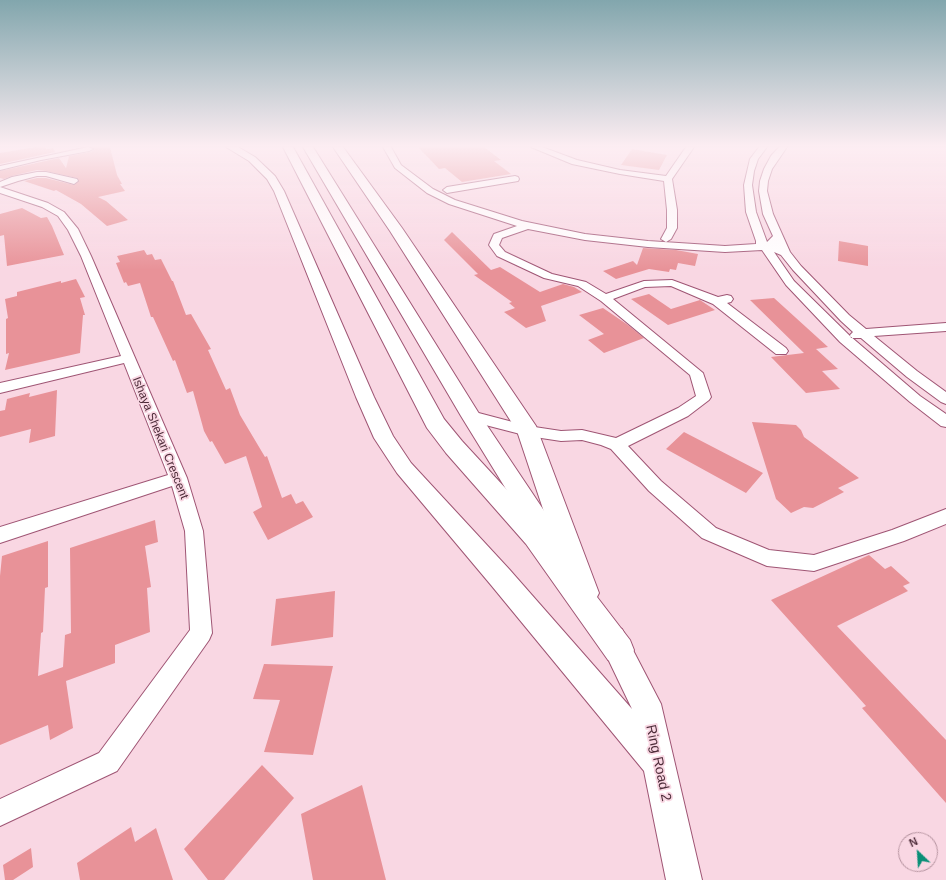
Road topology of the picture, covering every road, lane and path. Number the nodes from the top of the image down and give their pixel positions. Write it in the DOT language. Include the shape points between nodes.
graph roads {
  1 [pos="277,188"];
  2 [pos="310,188"];
  3 [pos="333,188"];
  4 [pos="367,188"];
  5 [pos="426,188"];
  6 [pos="444,188"];
  7 [pos="669,188"];
  8 [pos="748,188"];
  9 [pos="763,188"];
  10 [pos="2,191"];
  11 [pos="529,225"];
  12 [pos="672,228"];
  13 [pos="757,229"];
  14 [pos="685,238"];
  15 [pos="666,239"];
  16 [pos="768,243"];
  17 [pos="725,245"];
  18 [pos="776,264"];
  19 [pos="605,298"];
  20 [pos="946,327"];
  21 [pos="862,333"];
  22 [pos="845,339"];
  23 [pos="781,351"];
  24 [pos="128,358"];
  25 [pos="0,388"];
  26 [pos="946,399"];
  27 [pos="471,416"];
  28 [pos="946,422"];
  29 [pos="528,431"];
  30 [pos="617,445"];
  31 [pos="178,478"];
  32 [pos="946,516"];
  33 [pos="0,535"];
  34 [pos="585,594"];
  35 [pos="620,650"];
  36 [pos="658,763"];
  37 [pos="0,813"];
  38 [pos="684,880"];
  1 -- 36 [label="main road" via="384,438 404,468"];
  2 -- 35 [label="highway" via="435,423 534,537"];
  3 -- 27 [label="main road, Ring Road 2"];
  4 -- 29 [label="highway"];
  5 -- 11 [label="street" via="474,210"];
  6 -- 15 [label="street" via="463,199 524,218 576,228"];
  7 -- 12 [label="street"];
  8 -- 13 [label="street" via="751,212"];
  9 -- 16 [label="street" via="768,214"];
  10 -- 24 [label="street, Ishaya Shekari Crescent" via="45,205 61,214 73,229"];
  11 -- 17 [label="street" via="584,237 648,244"];
  11 -- 19 [label="street" via="498,236 494,245 502,254 548,276 582,284"];
  12 -- 14 [label="street"];
  12 -- 15 [label="street"];
  13 -- 16 [label="street"];
  13 -- 17 [label="street"];
  14 -- 15 [label="street"];
  14 -- 17 [label="street"];
  16 -- 17 [label="street"];
  16 -- 18 [label="street"];
  16 -- 21 [label="street" via="785,252 834,307"];
  17 -- 18 [label="street"];
  18 -- 22 [label="street" via="795,288"];
  19 -- 23 [label="street" via="644,284 672,283 722,300"];
  19 -- 30 [label="street" via="696,372 704,397 683,412"];
  20 -- 21 [label="street"];
  21 -- 22 [label="street"];
  21 -- 26 [label="street"];
  22 -- 28 [label="street"];
  24 -- 25 [label="street"];
  24 -- 31 [label="street, Ishaya Shekari Crescent"];
  27 -- 29 [label="street"];
  27 -- 34 [label="main road, Ring Road 2"];
  29 -- 30 [label="street" via="561,436 582,435"];
  29 -- 34 [label="highway"];
  30 -- 32 [label="street" via="655,486 709,533 766,558 814,563 897,536"];
  31 -- 33 [label="street"];
  31 -- 37 [label="street, Ishaya Shekari Crescent" via="194,530 202,632 108,762"];
  34 -- 35 [label="main road, Ring Road 2"];
  35 -- 36 [label="main road, Ring Road 2" via="646,704"];
  36 -- 38 [label="main road, Ring Road 2"];
}
